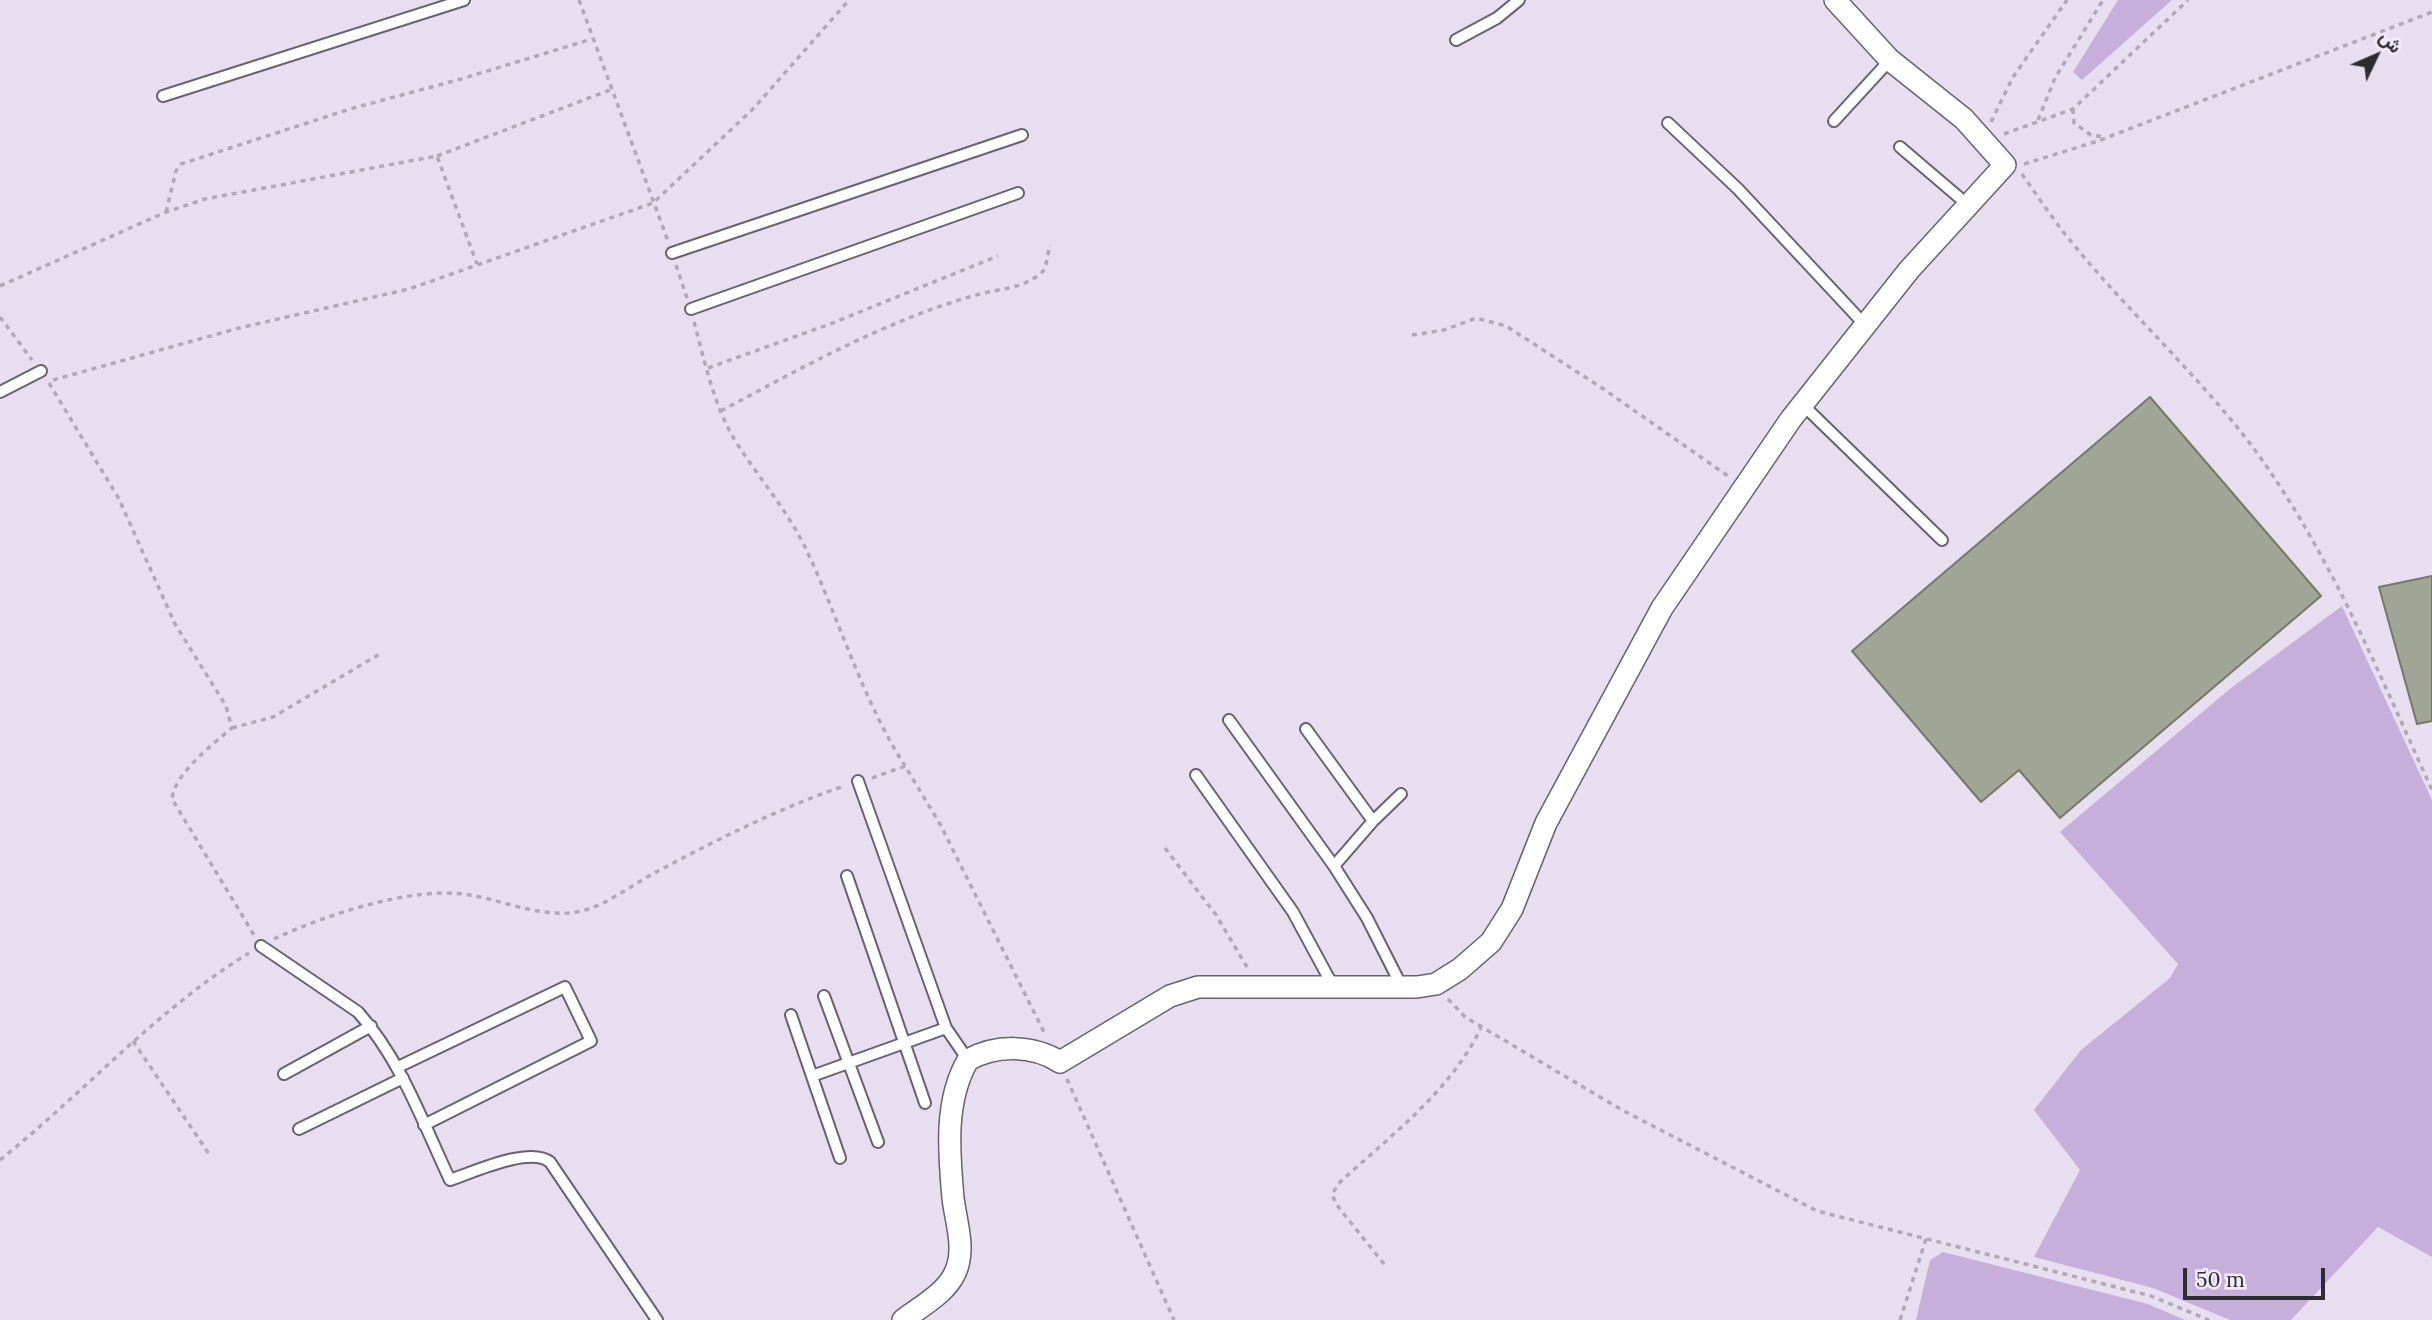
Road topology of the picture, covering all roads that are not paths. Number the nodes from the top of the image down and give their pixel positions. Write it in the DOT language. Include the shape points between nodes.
graph roads {
  1 [pos="464,0"];
  2 [pos="1519,0"];
  3 [pos="1835,0"];
  4 [pos="1456,40"];
  5 [pos="1890,60"];
  6 [pos="163,96"];
  7 [pos="1834,121"];
  8 [pos="1668,123"];
  9 [pos="1022,135"];
  10 [pos="1900,147"];
  11 [pos="1018,192"];
  12 [pos="1968,205"];
  13 [pos="673,253"];
  14 [pos="691,309"];
  15 [pos="1865,325"];
  16 [pos="41,372"];
  17 [pos="0,392"];
  18 [pos="1802,404"];
  19 [pos="1942,540"];
  20 [pos="1229,720"];
  21 [pos="1306,729"];
  22 [pos="1196,775"];
  23 [pos="858,781"];
  24 [pos="1401,794"];
  25 [pos="1373,821"];
  26 [pos="1334,866"];
  27 [pos="847,876"];
  28 [pos="261,946"];
  29 [pos="1333,986"];
  30 [pos="1403,990"];
  31 [pos="824,996"];
  32 [pos="791,1015"];
  33 [pos="371,1026"];
  34 [pos="946,1028"];
  35 [pos="904,1042"];
  36 [pos="968,1060"];
  37 [pos="849,1062"];
  38 [pos="400,1073"];
  39 [pos="284,1074"];
  40 [pos="812,1076"];
  41 [pos="925,1103"];
  42 [pos="424,1125"];
  43 [pos="299,1129"];
  44 [pos="878,1142"];
  45 [pos="840,1158"];
  46 [pos="657,1320"];
  47 [pos="903,1320"];
  1 -- 6 [label="lane"];
  2 -- 4 [label="lane"];
  3 -- 5 [label="street"];
  5 -- 7 [label="lane"];
  5 -- 12 [label="street" via="1985,134 2005,165"];
  8 -- 15 [label="lane" via="1738,189"];
  9 -- 13 [label="lane"];
  10 -- 12 [label="lane"];
  11 -- 14 [label="lane"];
  12 -- 15 [label="street"];
  15 -- 18 [label="street"];
  16 -- 17 [label="lane"];
  18 -- 19 [label="lane"];
  18 -- 30 [label="street" via="1662,608 1546,823 1512,909 1491,942 1436,984"];
  20 -- 26 [label="lane"];
  21 -- 25 [label="lane"];
  22 -- 29 [label="lane" via="1293,912"];
  23 -- 34 [label="lane"];
  24 -- 25 [label="lane"];
  25 -- 26 [label="lane"];
  26 -- 30 [label="lane" via="1367,918"];
  27 -- 35 [label="lane"];
  28 -- 33 [label="lane" via="358,1012"];
  29 -- 30 [label="street"];
  29 -- 36 [label="street" via="1198,987 1170,996 1060,1062 1034,1049 992,1051"];
  31 -- 37 [label="lane"];
  32 -- 40 [label="lane"];
  33 -- 38 [label="lane"];
  33 -- 39 [label="lane"];
  34 -- 35 [label="lane"];
  34 -- 36 [label="lane"];
  35 -- 37 [label="lane"];
  35 -- 41 [label="lane"];
  36 -- 47 [label="street" via="952,1103 953,1198 961,1255 954,1275 939,1292"];
  37 -- 40 [label="lane"];
  37 -- 44 [label="lane"];
  38 -- 42 [label="lane"];
  38 -- 42 [label="lane" via="565,988 591,1041"];
  38 -- 43 [label="lane"];
  40 -- 45 [label="lane"];
  42 -- 46 [label="lane" via="450,1180 527,1156 550,1162"];
}
